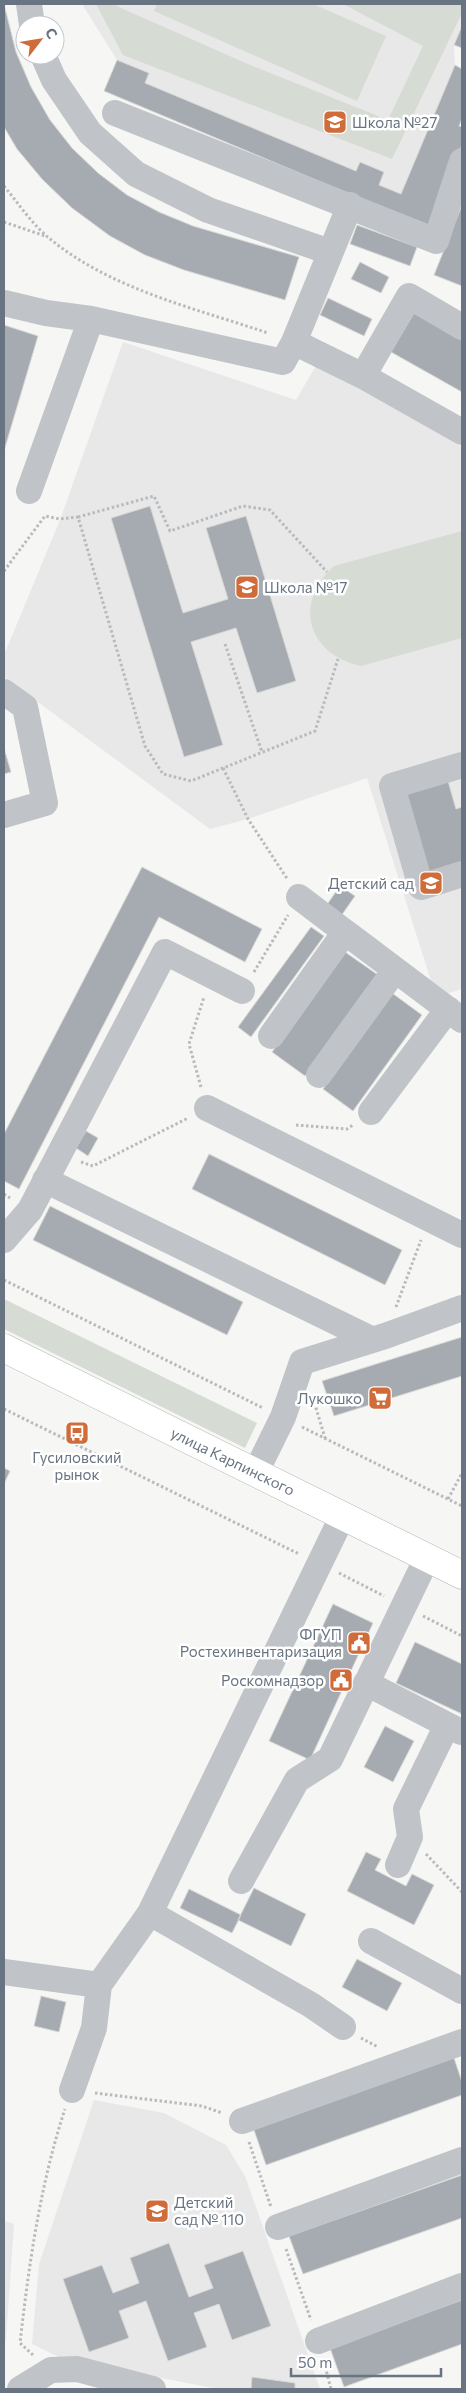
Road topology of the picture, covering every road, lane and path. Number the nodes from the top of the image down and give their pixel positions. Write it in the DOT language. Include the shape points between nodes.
graph roads {
  1 [pos="47,65"];
  2 [pos="115,113"];
  3 [pos="462,160"];
  4 [pos="4,186"];
  5 [pos="350,205"];
  6 [pos="4,222"];
  7 [pos="48,237"];
  8 [pos="330,252"];
  9 [pos="4,303"];
  10 [pos="92,319"];
  11 [pos="462,327"];
  12 [pos="294,342"];
  13 [pos="363,376"];
  14 [pos="462,432"];
  15 [pos="29,491"];
  16 [pos="78,517"];
  17 [pos="4,571"];
  18 [pos="327,572"];
  19 [pos="225,644"];
  20 [pos="338,659"];
  21 [pos="4,692"];
  22 [pos="262,752"];
  23 [pos="462,765"];
  24 [pos="223,768"];
  25 [pos="4,815"];
  26 [pos="462,874"];
  27 [pos="299,897"];
  28 [pos="345,932"];
  29 [pos="395,970"];
  30 [pos="211,976"];
  31 [pos="242,991"];
  32 [pos="455,1015"];
  33 [pos="271,1036"];
  34 [pos="319,1075"];
  35 [pos="207,1108"];
  36 [pos="372,1112"];
  37 [pos="290,1125"];
  38 [pos="59,1154"];
  39 [pos="45,1180"];
  40 [pos="429,1218"];
  41 [pos="462,1235"];
  42 [pos="4,1240"];
  43 [pos="4,1280"];
  44 [pos="462,1308"];
  45 [pos="379,1338"];
  46 [pos="4,1348"];
  47 [pos="4,1408"];
  48 [pos="282,1417"];
  49 [pos="256,1472"];
  50 [pos="462,1474"];
  51 [pos="448,1499"];
  52 [pos="462,1506"];
  53 [pos="343,1515"];
  54 [pos="428,1558"];
  55 [pos="319,1564"];
  56 [pos="462,1575"];
  57 [pos="404,1606"];
  58 [pos="462,1636"];
  59 [pos="366,1683"];
  60 [pos="454,1729"];
  61 [pos="410,1837"];
  62 [pos="398,1865"];
  63 [pos="241,1881"];
  64 [pos="462,1892"];
  65 [pos="150,1913"];
  66 [pos="371,1941"];
  67 [pos="4,1972"];
  68 [pos="98,1985"];
  69 [pos="462,1991"];
  70 [pos="343,2027"];
  71 [pos="462,2042"];
  72 [pos="404,2062"];
  73 [pos="72,2090"];
  74 [pos="242,2121"];
  75 [pos="462,2160"];
  76 [pos="278,2227"];
  77 [pos="462,2286"];
  78 [pos="318,2341"];
  79 [pos="51,2370"];
  80 [pos="20,2389"];
  81 [pos="153,2389"];
  82 [pos="331,2389"];
  1 -- 8 [label="street" via="90,133 136,174 208,210"];
  2 -- 5 [label="street"];
  3 -- 5 [label="street" via="436,241"];
  4 -- 7 [label="path"];
  5 -- 8 [label="street"];
  6 -- 7 [label="path"];
  7 -- 12 [label="path" via="104,274"];
  8 -- 12 [label="street"];
  9 -- 10 [label="street"];
  10 -- 12 [label="street" via="283,362"];
  10 -- 15 [label="street"];
  11 -- 13 [label="street" via="408,296"];
  12 -- 13 [label="street"];
  13 -- 14 [label="street"];
  16 -- 17 [label="path" via="60,520 45,516"];
  16 -- 18 [label="path" via="154,496 170,531 243,506 270,510"];
  16 -- 24 [label="path" via="145,746 163,774 191,781"];
  19 -- 22 [label="path"];
  20 -- 22 [label="path" via="315,731"];
  21 -- 25 [label="street" via="25,707 45,803"];
  22 -- 24 [label="path"];
  23 -- 26 [label="street" via="392,786 421,887"];
  24 -- 27 [label="path" via="248,818"];
  27 -- 28 [label="street"];
  27 -- 31 [label="path"];
  28 -- 29 [label="street"];
  28 -- 33 [label="street"];
  29 -- 32 [label="street"];
  29 -- 34 [label="street"];
  30 -- 31 [label="street"];
  30 -- 35 [label="path" via="189,1044"];
  30 -- 38 [label="street" via="165,952"];
  32 -- 36 [label="street"];
  35 -- 38 [label="path" via="93,1166"];
  35 -- 40 [label="street"];
  36 -- 37 [label="path" via="347,1129"];
  38 -- 39 [label="street"];
  39 -- 42 [label="street" via="30,1210"];
  39 -- 45 [label="street"];
  40 -- 41 [label="street"];
  40 -- 45 [label="path"];
  43 -- 48 [label="path"];
  44 -- 45 [label="street"];
  45 -- 48 [label="street" via="302,1362"];
  46 -- 49 [label="main road, улица Карпинского"];
  47 -- 55 [label="path"];
  48 -- 49 [label="street"];
  48 -- 51 [label="path"];
  49 -- 53 [label="main road, улица Карпинского"];
  50 -- 51 [label="path"];
  51 -- 52 [label="path"];
  53 -- 54 [label="main road, улица Карпинского"];
  53 -- 55 [label="street"];
  54 -- 56 [label="main road, улица Карпинского"];
  54 -- 57 [label="street"];
  55 -- 57 [label="path"];
  55 -- 65 [label="street"];
  57 -- 58 [label="path"];
  57 -- 59 [label="street"];
  59 -- 60 [label="street"];
  59 -- 63 [label="street" via="330,1759 297,1780"];
  60 -- 61 [label="street" via="406,1809"];
  61 -- 62 [label="street"];
  61 -- 64 [label="path"];
  65 -- 68 [label="street"];
  65 -- 70 [label="street" via="311,2005"];
  66 -- 69 [label="street"];
  67 -- 68 [label="street"];
  68 -- 73 [label="street" via="94,2028"];
  70 -- 72 [label="path"];
  71 -- 72 [label="street"];
  72 -- 74 [label="street"];
  73 -- 74 [label="path" via="202,2106"];
  73 -- 79 [label="path" via="52,2149 44,2186 29,2260 20,2343"];
  75 -- 76 [label="street"];
  77 -- 78 [label="street"];
  78 -- 82 [label="path"];
  79 -- 80 [label="street"];
  79 -- 81 [label="street" via="77,2369"];
}
